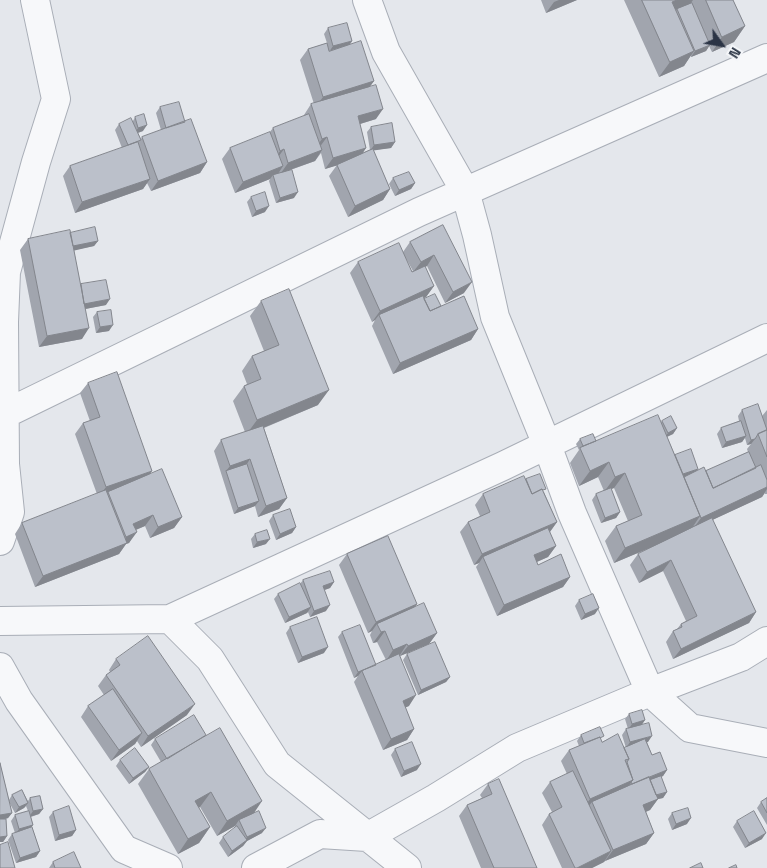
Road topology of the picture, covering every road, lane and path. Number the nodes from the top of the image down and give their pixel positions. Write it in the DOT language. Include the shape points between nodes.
graph roads {
  1 [pos="35,0"];
  2 [pos="367,0"];
  3 [pos="767,58"];
  4 [pos="465,191"];
  5 [pos="767,338"];
  6 [pos="2,416"];
  7 [pos="548,445"];
  8 [pos="0,541"];
  9 [pos="170,619"];
  10 [pos="0,621"];
  11 [pos="767,642"];
  12 [pos="0,667"];
  13 [pos="650,692"];
  14 [pos="767,743"];
  15 [pos="367,837"];
  16 [pos="168,868"];
  17 [pos="256,868"];
  18 [pos="408,868"];
  1 -- 6 [label="street" via="56,99 6,272"];
  2 -- 4 [label="street" via="386,52"];
  3 -- 4 [label="street"];
  4 -- 6 [label="street"];
  4 -- 7 [label="street" via="495,317"];
  5 -- 7 [label="street"];
  6 -- 8 [label="street" via="10,512"];
  7 -- 9 [label="street"];
  7 -- 13 [label="street" via="572,513"];
  9 -- 10 [label="street"];
  9 -- 15 [label="street" via="210,659 277,764"];
  11 -- 13 [label="street" via="740,657"];
  12 -- 16 [label="street" via="19,701 124,850"];
  13 -- 14 [label="street" via="690,728"];
  13 -- 15 [label="street" via="517,748"];
  15 -- 17 [label="street" via="320,834"];
  15 -- 18 [label="street"];
}
